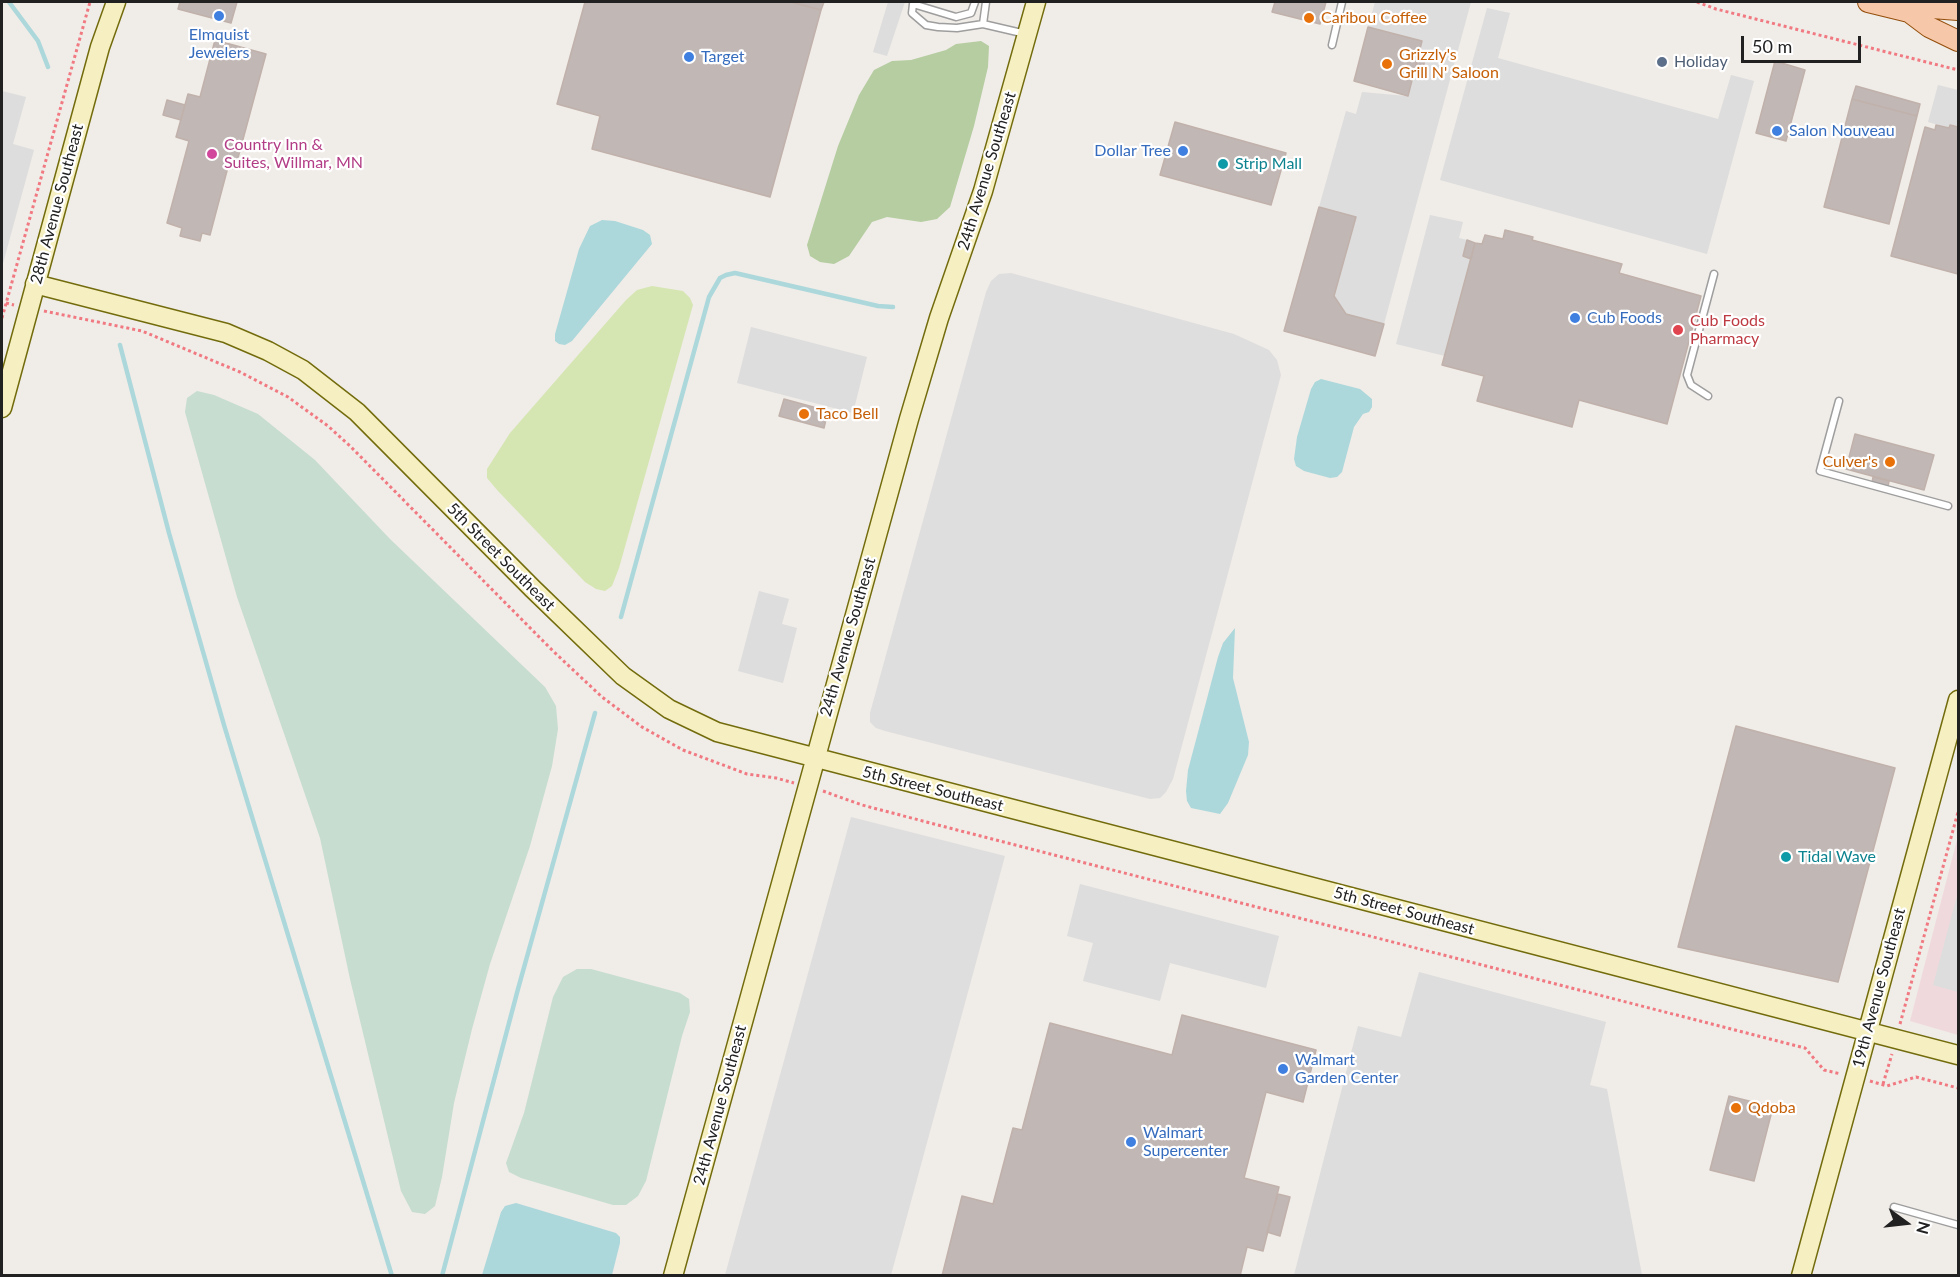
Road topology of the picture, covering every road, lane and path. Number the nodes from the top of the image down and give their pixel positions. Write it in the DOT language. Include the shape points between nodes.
graph roads {
  1 [pos="90,2"];
  2 [pos="116,2"];
  3 [pos="975,2"];
  4 [pos="986,2"];
  5 [pos="1036,2"];
  6 [pos="1342,2"];
  7 [pos="1697,2"];
  8 [pos="1868,2"];
  9 [pos="1959,10"];
  10 [pos="1909,12"];
  11 [pos="943,13"];
  12 [pos="983,24"];
  13 [pos="938,27"];
  14 [pos="1027,34"];
  15 [pos="1959,41"];
  16 [pos="1332,45"];
  17 [pos="1959,70"];
  18 [pos="1714,274"];
  19 [pos="35,284"];
  20 [pos="29,308"];
  21 [pos="2,318"];
  22 [pos="1708,396"];
  23 [pos="1839,401"];
  24 [pos="2,408"];
  25 [pos="1948,506"];
  26 [pos="1959,700"];
  27 [pos="815,759"];
  28 [pos="807,787"];
  29 [pos="1959,812"];
  30 [pos="1909,989"];
  31 [pos="1867,1031"];
  32 [pos="1959,1055"];
  33 [pos="1855,1078"];
  34 [pos="1959,1088"];
  35 [pos="1894,1207"];
  36 [pos="1959,1225"];
  37 [pos="673,1275"];
  38 [pos="1801,1275"];
  1 -- 21 [label="path"];
  2 -- 19 [label="street, 28th Avenue Southeast"];
  3 -- 11 [label="lane" via="971,13 956,17"];
  4 -- 12 [label="lane"];
  5 -- 14 [label="street, 24th Avenue Southeast"];
  6 -- 16 [label="lane"];
  7 -- 17 [label="path"];
  8 -- 10 [label="main road"];
  9 -- 10 [label="main road" via="1932,8"];
  10 -- 15 [label="main road"];
  11 -- 13 [label="lane"];
  11 -- 13 [label="lane" via="913,4 912,13 926,25"];
  12 -- 13 [label="lane"];
  12 -- 14 [label="lane"];
  14 -- 27 [label="street, 24th Avenue Southeast" via="983,191 909,419"];
  18 -- 22 [label="lane" via="1687,375 1691,385"];
  19 -- 20 [label="street, 28th Avenue Southeast"];
  19 -- 27 [label="street, 5th Street Southeast" via="226,333 303,370 357,412 605,660 634,684 700,725"];
  20 -- 24 [label="street, 28th Avenue Southeast"];
  20 -- 28 [label="path" via="142,331 240,372 288,397 343,439 602,697 682,750 747,774"];
  23 -- 25 [label="lane" via="1820,471"];
  26 -- 31 [label="street, 19th Avenue Southeast"];
  27 -- 28 [label="street, 24th Avenue Southeast"];
  27 -- 31 [label="street, 5th Street Southeast"];
  28 -- 33 [label="path" via="946,827 1805,1048 1824,1070"];
  28 -- 37 [label="street, 24th Avenue Southeast"];
  29 -- 30 [label="path"];
  31 -- 32 [label="street, 5th Street Southeast"];
  31 -- 33 [label="street, 19th Avenue Southeast"];
  33 -- 34 [label="path" via="1887,1086 1916,1077"];
  33 -- 38 [label="street, 19th Avenue Southeast"];
  35 -- 36 [label="lane"];
}
